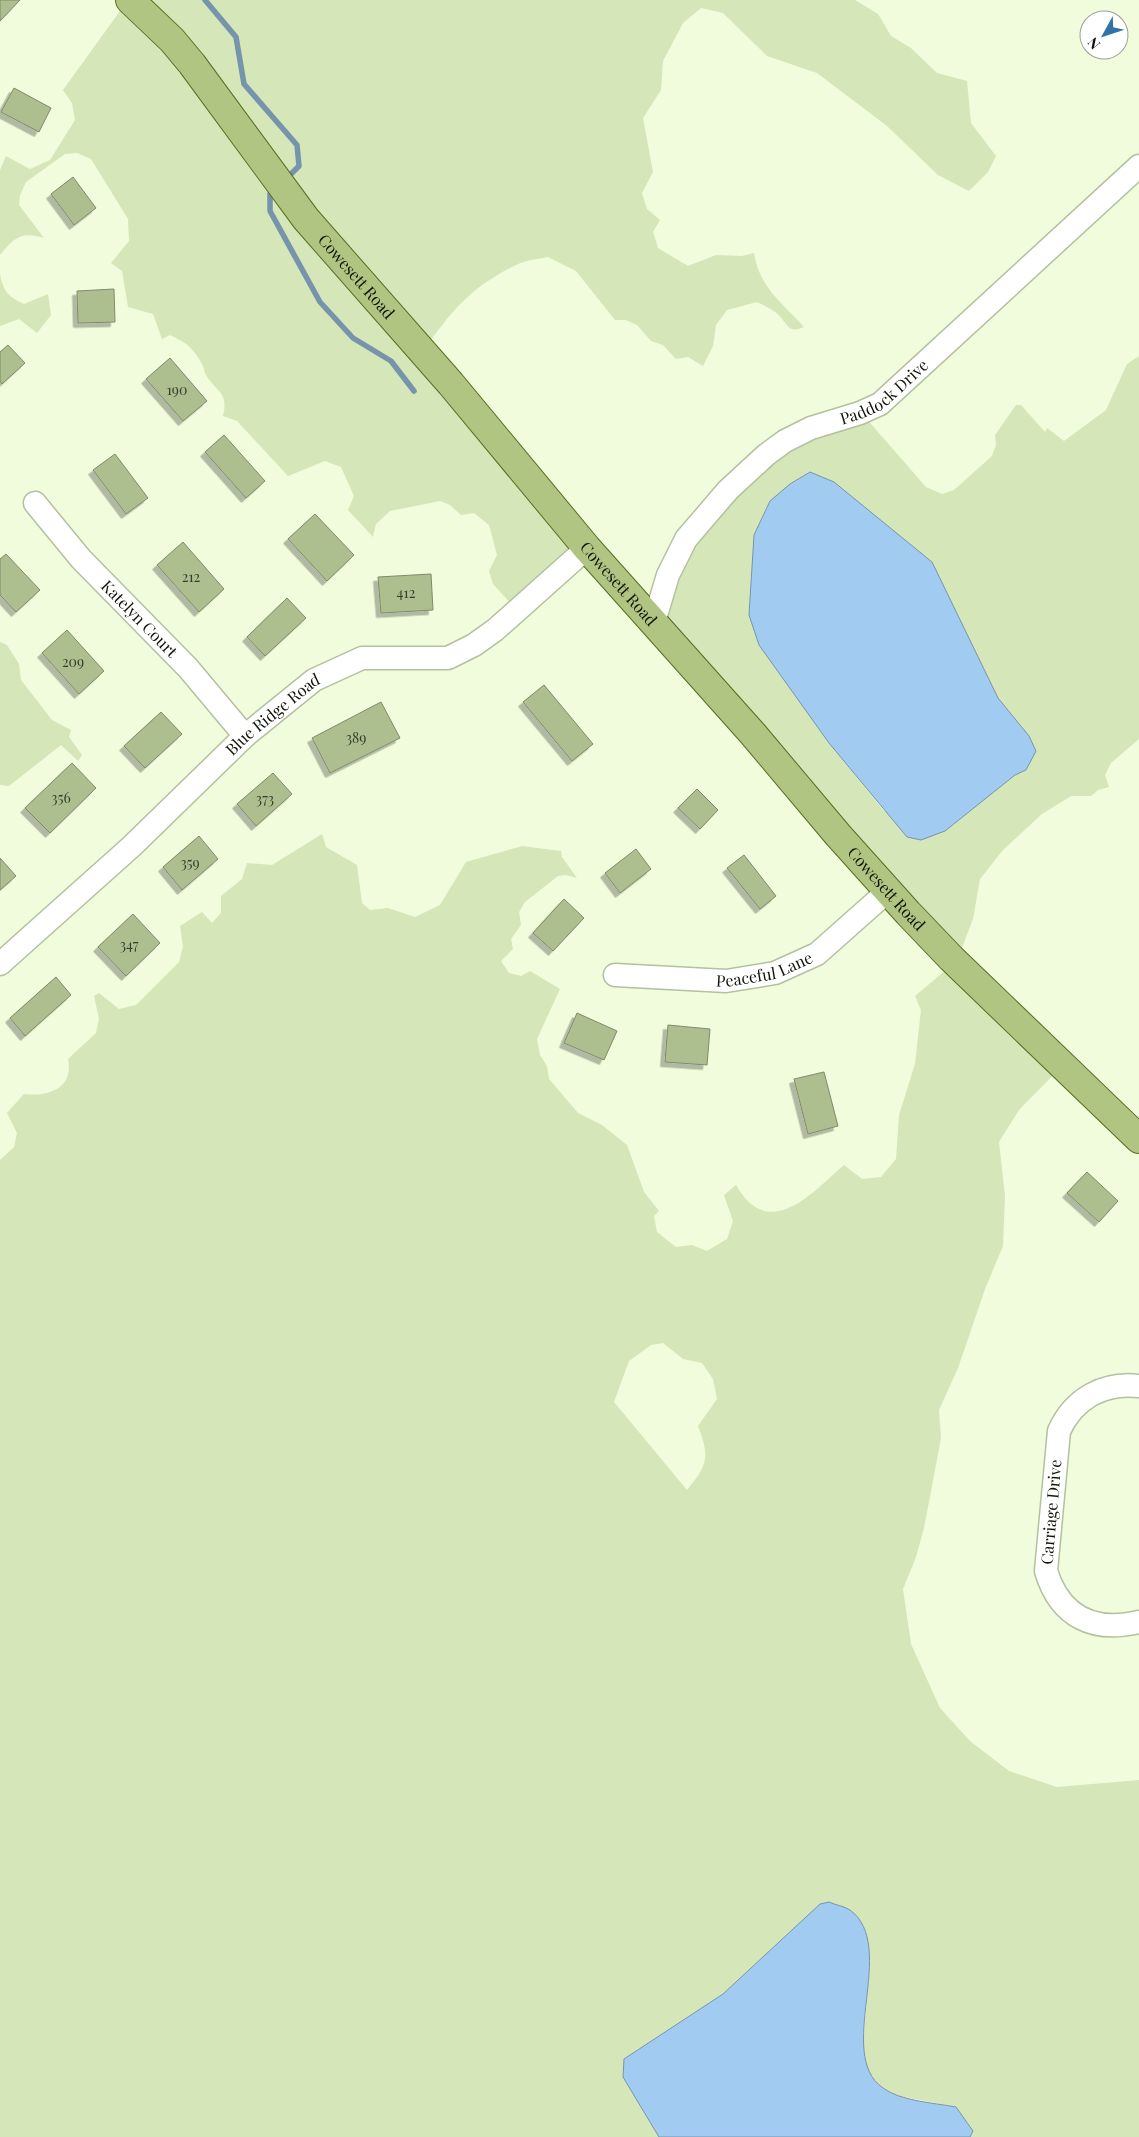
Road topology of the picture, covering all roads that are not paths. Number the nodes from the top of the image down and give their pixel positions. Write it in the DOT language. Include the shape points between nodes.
graph roads {
  1 [pos="130,0"];
  2 [pos="1139,166"];
  3 [pos="35,503"];
  4 [pos="587,548"];
  5 [pos="654,622"];
  6 [pos="245,736"];
  7 [pos="888,891"];
  8 [pos="0,964"];
  9 [pos="615,975"];
  10 [pos="1139,1139"];
  11 [pos="1139,1386"];
  12 [pos="1139,1622"];
  1 -- 4 [label="main road, Cowesett Road" via="172,40 306,219 452,384"];
  2 -- 5 [label="street, Paddock Drive" via="880,404 860,414 811,428 766,454 728,490 686,539 668,574"];
  3 -- 6 [label="street, Katelyn Court" via="81,559 188,668"];
  4 -- 5 [label="main road, Cowesett Road"];
  4 -- 6 [label="street, Blue Ridge Road" via="474,645 448,658 362,658 314,680"];
  5 -- 7 [label="main road, Cowesett Road"];
  6 -- 8 [label="street, Blue Ridge Road" via="132,846"];
  7 -- 9 [label="street, Peaceful Lane" via="818,954 774,973 726,981"];
  7 -- 10 [label="main road, Cowesett Road" via="951,958"];
  11 -- 12 [label="street, Carriage Drive" via="1124,1385 1095,1392 1078,1403 1063,1423 1059,1431 1046,1571 1058,1600 1085,1621 1117,1626"];
}
